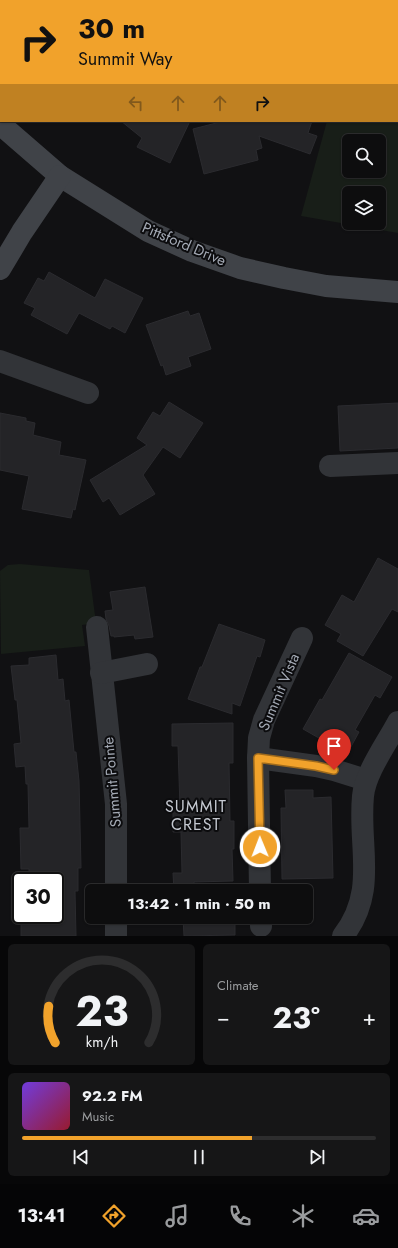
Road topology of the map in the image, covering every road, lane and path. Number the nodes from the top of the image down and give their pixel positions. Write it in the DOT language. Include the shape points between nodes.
graph roads {
  1 [pos="0,124"];
  2 [pos="60,176"];
  3 [pos="0,269"];
  4 [pos="398,292"];
  5 [pos="0,361"];
  6 [pos="88,393"];
  7 [pos="398,463"];
  8 [pos="330,466"];
  9 [pos="96,627"];
  10 [pos="302,638"];
  11 [pos="147,664"];
  12 [pos="102,673"];
  13 [pos="398,722"];
  14 [pos="258,758"];
  15 [pos="366,780"];
  16 [pos="116,884"];
  17 [pos="260,884"];
  18 [pos="116,924"];
  19 [pos="116,936"];
  20 [pos="343,936"];
  1 -- 2 [label="street, Pittsford Drive"];
  2 -- 3 [label="street"];
  2 -- 4 [label="street, Pittsford Drive" via="148,231 192,251 240,268 326,286"];
  5 -- 6 [label="street"];
  7 -- 8 [label="street"];
  9 -- 12 [label="street, Summit Pointe"];
  10 -- 14 [label="street, Summit Vista" via="264,720 259,738"];
  11 -- 12 [label="street"];
  12 -- 16 [label="street, Summit Pointe" via="116,804"];
  13 -- 15 [label="street"];
  14 -- 15 [label="street" via="316,766"];
  14 -- 17 [label="street, Summit Vista"];
  15 -- 20 [label="street" via="363,796 363,892 350,927"];
  18 -- 19 [label="street"];
}
